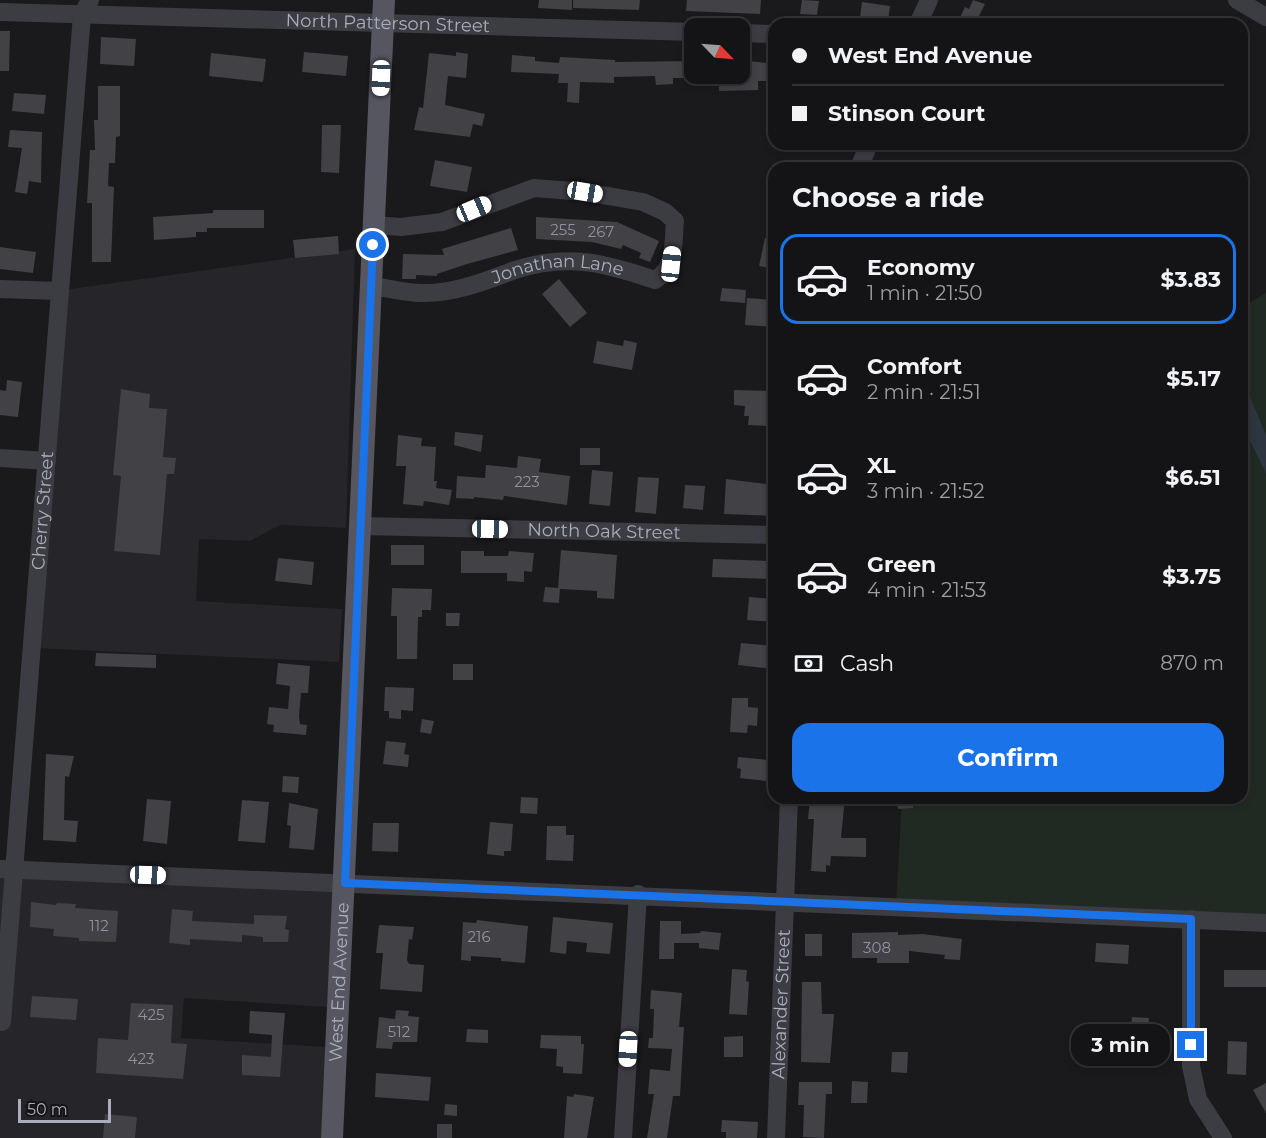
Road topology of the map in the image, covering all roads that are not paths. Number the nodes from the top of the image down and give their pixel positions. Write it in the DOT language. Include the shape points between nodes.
graph roads {
  1 [pos="384,0"];
  2 [pos="929,0"];
  3 [pos="1237,0"];
  4 [pos="86,8"];
  5 [pos="0,12"];
  6 [pos="1266,17"];
  7 [pos="921,18"];
  8 [pos="383,25"];
  9 [pos="684,32"];
  10 [pos="750,33"];
  11 [pos="768,34"];
  12 [pos="374,225"];
  13 [pos="372,286"];
  14 [pos="0,289"];
  15 [pos="60,291"];
  16 [pos="0,458"];
  17 [pos="46,461"];
  18 [pos="361,526"];
  19 [pos="768,535"];
  20 [pos="789,804"];
  21 [pos="7,869"];
  22 [pos="345,883"];
  23 [pos="638,894"];
  24 [pos="785,901"];
  25 [pos="1191,919"];
  26 [pos="1266,923"];
  27 [pos="2,1022"];
  28 [pos="332,1138"];
  29 [pos="623,1138"];
  30 [pos="776,1138"];
  31 [pos="1223,1138"];
  1 -- 8 [label="main road, West End Avenue"];
  2 -- 7 [label="street"];
  3 -- 6 [label="street"];
  4 -- 5 [label="street, North Patterson Street"];
  4 -- 8 [label="street, North Patterson Street"];
  4 -- 15 [label="street, Cherry Street"];
  8 -- 9 [label="street, North Patterson Street"];
  8 -- 12 [label="main road, West End Avenue"];
  10 -- 11 [label="street"];
  12 -- 13 [label="main road, West End Avenue"];
  12 -- 13 [label="street, Jonathan Lane" via="401,227 442,222 534,188 643,202 675,221 671,264 655,280 608,264 580,261 518,270 487,281 427,293"];
  13 -- 18 [label="main road, West End Avenue"];
  14 -- 15 [label="street"];
  15 -- 17 [label="street, Cherry Street"];
  16 -- 17 [label="street"];
  17 -- 21 [label="street, Cherry Street"];
  18 -- 19 [label="street, North Oak Street"];
  18 -- 22 [label="main road, West End Avenue"];
  20 -- 24 [label="street, Alexander Street"];
  21 -- 22 [label="street"];
  21 -- 27 [label="street, Cherry Street"];
  22 -- 23 [label="street"];
  22 -- 28 [label="main road, West End Avenue"];
  23 -- 24 [label="street"];
  23 -- 29 [label="street"];
  24 -- 25 [label="street"];
  24 -- 30 [label="street, Alexander Street"];
  25 -- 26 [label="street"];
  25 -- 31 [label="street" via="1191,1066 1198,1099"];
}
